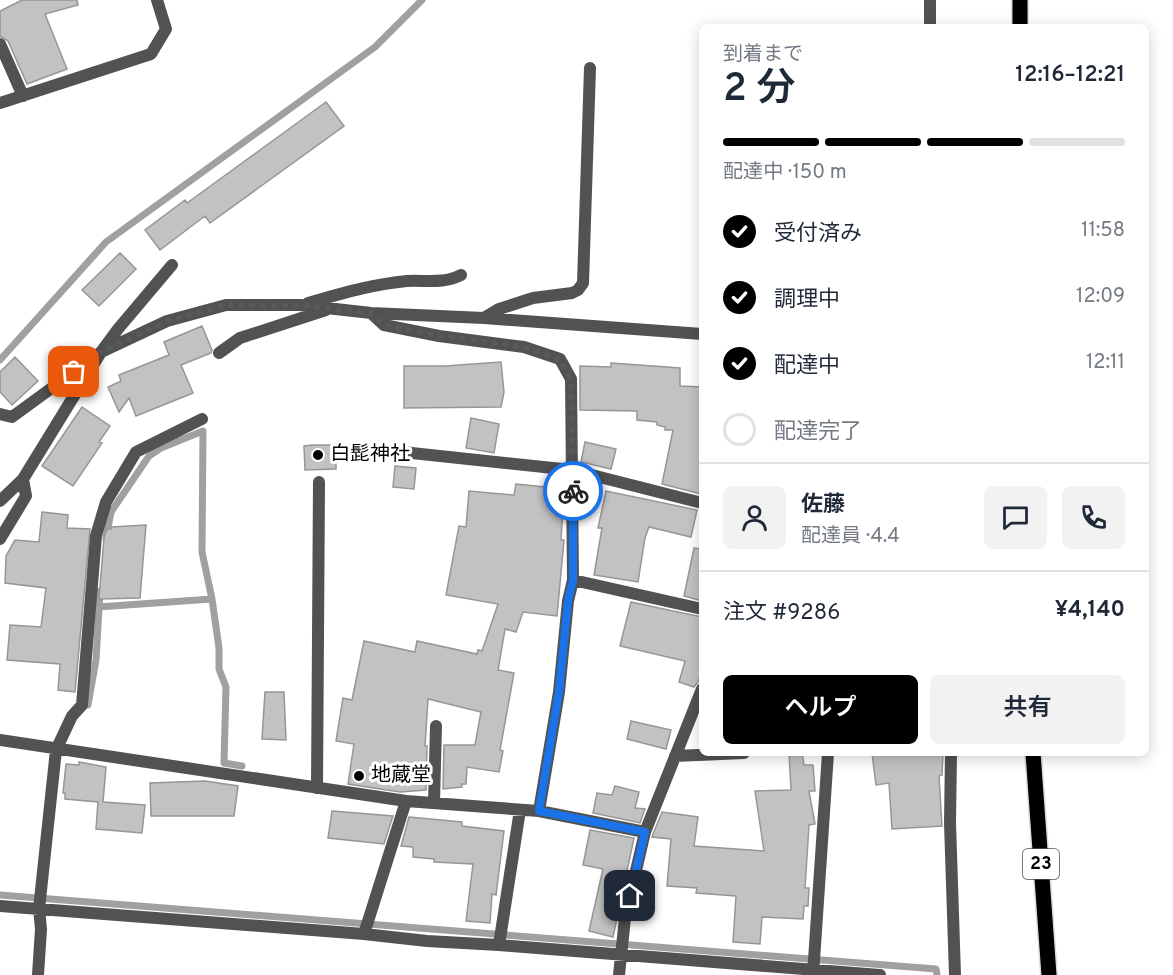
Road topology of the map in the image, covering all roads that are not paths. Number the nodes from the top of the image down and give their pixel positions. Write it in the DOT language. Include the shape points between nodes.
graph roads {
  1 [pos="157,0"];
  2 [pos="930,0"];
  3 [pos="1020,0"];
  4 [pos="930,24"];
  5 [pos="1020,24"];
  6 [pos="0,44"];
  7 [pos="590,68"];
  8 [pos="23,96"];
  9 [pos="0,104"];
  10 [pos="172,265"];
  11 [pos="461,275"];
  12 [pos="300,305"];
  13 [pos="331,308"];
  14 [pos="371,313"];
  15 [pos="484,318"];
  16 [pos="699,334"];
  17 [pos="101,352"];
  18 [pos="219,353"];
  19 [pos="0,414"];
  20 [pos="202,420"];
  21 [pos="393,451"];
  22 [pos="572,470"];
  23 [pos="23,479"];
  24 [pos="318,482"];
  25 [pos="0,501"];
  26 [pos="699,502"];
  27 [pos="0,539"];
  28 [pos="573,580"];
  29 [pos="699,608"];
  30 [pos="699,696"];
  31 [pos="436,726"];
  32 [pos="0,740"];
  33 [pos="56,750"];
  34 [pos="699,755"];
  35 [pos="675,756"];
  36 [pos="828,756"];
  37 [pos="951,756"];
  38 [pos="1033,756"];
  39 [pos="317,788"];
  40 [pos="406,801"];
  41 [pos="434,803"];
  42 [pos="520,810"];
  43 [pos="539,811"];
  44 [pos="645,832"];
  45 [pos="0,906"];
  46 [pos="39,909"];
  47 [pos="364,934"];
  48 [pos="500,945"];
  49 [pos="620,956"];
  50 [pos="813,972"];
  51 [pos="38,975"];
  52 [pos="619,975"];
  53 [pos="880,975"];
  54 [pos="955,975"];
  55 [pos="1049,975"];
  1 -- 8 [label="street" via="166,29 151,54"];
  2 -- 4 [label="street"];
  3 -- 5 [label="main road"];
  6 -- 8 [label="street"];
  7 -- 15 [label="street" via="583,283 572,293 533,298"];
  8 -- 9 [label="street"];
  10 -- 17 [label="street"];
  11 -- 12 [label="street" via="450,281 406,281 351,290"];
  12 -- 13 [label="street"];
  12 -- 17 [label="street" via="226,305 167,321"];
  13 -- 14 [label="street"];
  13 -- 18 [label="street" via="240,338"];
  14 -- 15 [label="street"];
  14 -- 22 [label="street" via="384,325 524,347 560,360 571,379"];
  15 -- 16 [label="street"];
  17 -- 19 [label="street" via="12,417"];
  17 -- 23 [label="street"];
  20 -- 33 [label="street" via="136,452 106,502 96,536 82,705 72,716"];
  21 -- 22 [label="street"];
  22 -- 26 [label="street"];
  22 -- 28 [label="street"];
  23 -- 25 [label="street"];
  23 -- 27 [label="street" via="26,496"];
  24 -- 39 [label="street"];
  28 -- 29 [label="street"];
  28 -- 43 [label="street"];
  30 -- 35 [label="street"];
  31 -- 41 [label="street"];
  32 -- 33 [label="street"];
  33 -- 39 [label="street"];
  33 -- 46 [label="street"];
  34 -- 35 [label="street"];
  35 -- 44 [label="street"];
  36 -- 50 [label="street"];
  37 -- 54 [label="street"];
  38 -- 55 [label="main road, 23"];
  39 -- 40 [label="street"];
  40 -- 41 [label="street"];
  40 -- 47 [label="street"];
  41 -- 42 [label="street"];
  42 -- 43 [label="street"];
  42 -- 48 [label="street"];
  43 -- 44 [label="street"];
  44 -- 49 [label="street"];
  45 -- 46 [label="street"];
  46 -- 47 [label="street"];
  46 -- 51 [label="street"];
  47 -- 48 [label="street"];
  48 -- 49 [label="street"];
  49 -- 50 [label="street"];
  49 -- 52 [label="street"];
  50 -- 53 [label="street"];
}
